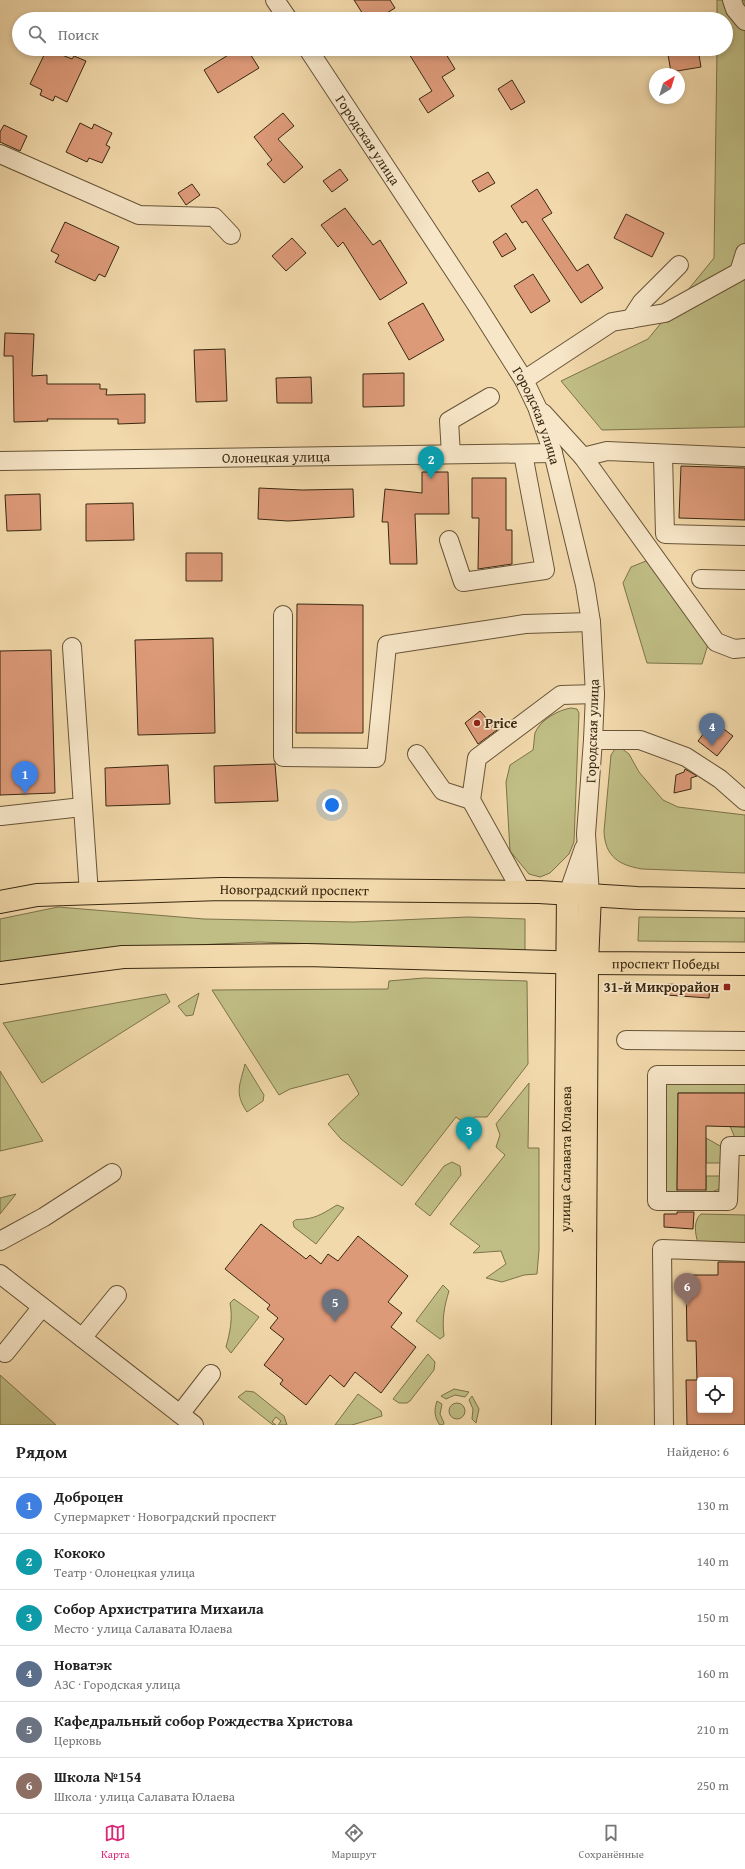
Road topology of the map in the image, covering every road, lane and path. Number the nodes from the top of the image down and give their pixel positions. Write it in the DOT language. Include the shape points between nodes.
graph roads {
  1 [pos="275,0"];
  2 [pos="732,0"];
  3 [pos="283,12"];
  4 [pos="745,21"];
  5 [pos="313,56"];
  6 [pos="0,154"];
  7 [pos="231,235"];
  8 [pos="745,254"];
  9 [pos="679,264"];
  10 [pos="631,319"];
  11 [pos="524,380"];
  12 [pos="490,397"];
  13 [pos="537,407"];
  14 [pos="450,454"];
  15 [pos="523,454"];
  16 [pos="553,454"];
  17 [pos="663,454"];
  18 [pos="583,457"];
  19 [pos="745,457"];
  20 [pos="0,461"];
  21 [pos="745,536"];
  22 [pos="449,540"];
  23 [pos="701,579"];
  24 [pos="745,580"];
  25 [pos="284,615"];
  26 [pos="591,622"];
  27 [pos="72,647"];
  28 [pos="745,648"];
  29 [pos="595,694"];
  30 [pos="593,740"];
  31 [pos="417,754"];
  32 [pos="471,800"];
  33 [pos="745,801"];
  34 [pos="82,807"];
  35 [pos="1,816"];
  36 [pos="586,840"];
  37 [pos="522,892"];
  38 [pos="89,894"];
  39 [pos="568,894"];
  40 [pos="590,895"];
  41 [pos="745,900"];
  42 [pos="0,902"];
  43 [pos="588,933"];
  44 [pos="577,962"];
  45 [pos="745,964"];
  46 [pos="0,973"];
  47 [pos="626,1040"];
  48 [pos="745,1042"];
  49 [pos="745,1075"];
  50 [pos="745,1146"];
  51 [pos="112,1173"];
  52 [pos="0,1241"];
  53 [pos="745,1252"];
  54 [pos="0,1274"];
  55 [pos="117,1295"];
  56 [pos="42,1307"];
  57 [pos="82,1338"];
  58 [pos="6,1354"];
  59 [pos="211,1374"];
  60 [pos="180,1414"];
  61 [pos="194,1425"];
  62 [pos="563,1425"];
  63 [pos="584,1425"];
  64 [pos="664,1425"];
  1 -- 3 [label="street"];
  2 -- 4 [label="street" via="735,9"];
  5 -- 11 [label="street, Городская улица"];
  6 -- 7 [label="street" via="139,215 214,217"];
  8 -- 10 [label="street" via="739,272 665,313"];
  9 -- 10 [label="street" via="642,302"];
  10 -- 11 [label="street" via="612,322"];
  11 -- 13 [label="street, Городская улица"];
  12 -- 14 [label="street" via="449,421"];
  13 -- 16 [label="street, Городская улица"];
  13 -- 18 [label="street"];
  14 -- 15 [label="street, Олонецкая улица"];
  14 -- 20 [label="street, Олонецкая улица"];
  15 -- 16 [label="street, Олонецкая улица"];
  15 -- 22 [label="street" via="545,570 463,582"];
  16 -- 26 [label="street, Городская улица"];
  17 -- 18 [label="street" via="607,451"];
  17 -- 19 [label="street"];
  17 -- 21 [label="street" via="665,534"];
  18 -- 28 [label="street" via="716,642 734,649"];
  23 -- 24 [label="street"];
  25 -- 26 [label="street" via="283,757 376,758 387,645 525,624"];
  26 -- 29 [label="street, Городская улица"];
  27 -- 34 [label="street"];
  29 -- 30 [label="street, Городская улица"];
  29 -- 32 [label="street" via="561,695 477,758"];
  30 -- 33 [label="street" via="640,740 686,757 720,779"];
  30 -- 36 [label="street, Городская улица"];
  31 -- 32 [label="street" via="443,791"];
  32 -- 37 [label="street"];
  34 -- 35 [label="street"];
  34 -- 38 [label="street"];
  36 -- 39 [label="street, Городская улица"];
  36 -- 40 [label="street, Городская улица"];
  37 -- 38 [label="main road, Новоградский проспект" via="221,889"];
  37 -- 39 [label="main road, Новоградский проспект"];
  38 -- 42 [label="main road, Новоградский проспект" via="37,895"];
  39 -- 40 [label="main road, Новоградский проспект"];
  39 -- 44 [label="main road, улица Салавата Юлаева"];
  40 -- 41 [label="main road"];
  40 -- 43 [label="main road, Городская улица"];
  43 -- 44 [label="main road, улица Салавата Юлаева"];
  44 -- 45 [label="main road, проспект Победы"];
  44 -- 46 [label="main road" via="306,955 123,957"];
  44 -- 62 [label="main road, улица Салавата Юлаева"];
  44 -- 63 [label="main road, улица Салавата Юлаева"];
  47 -- 48 [label="street"];
  49 -- 50 [label="street" via="657,1075 657,1201 728,1201 730,1146"];
  51 -- 52 [label="street" via="44,1217"];
  53 -- 64 [label="street" via="662,1249"];
  54 -- 56 [label="street"];
  55 -- 57 [label="street"];
  56 -- 57 [label="street"];
  56 -- 58 [label="street"];
  57 -- 60 [label="street"];
  59 -- 60 [label="street"];
  60 -- 61 [label="street"];
}
